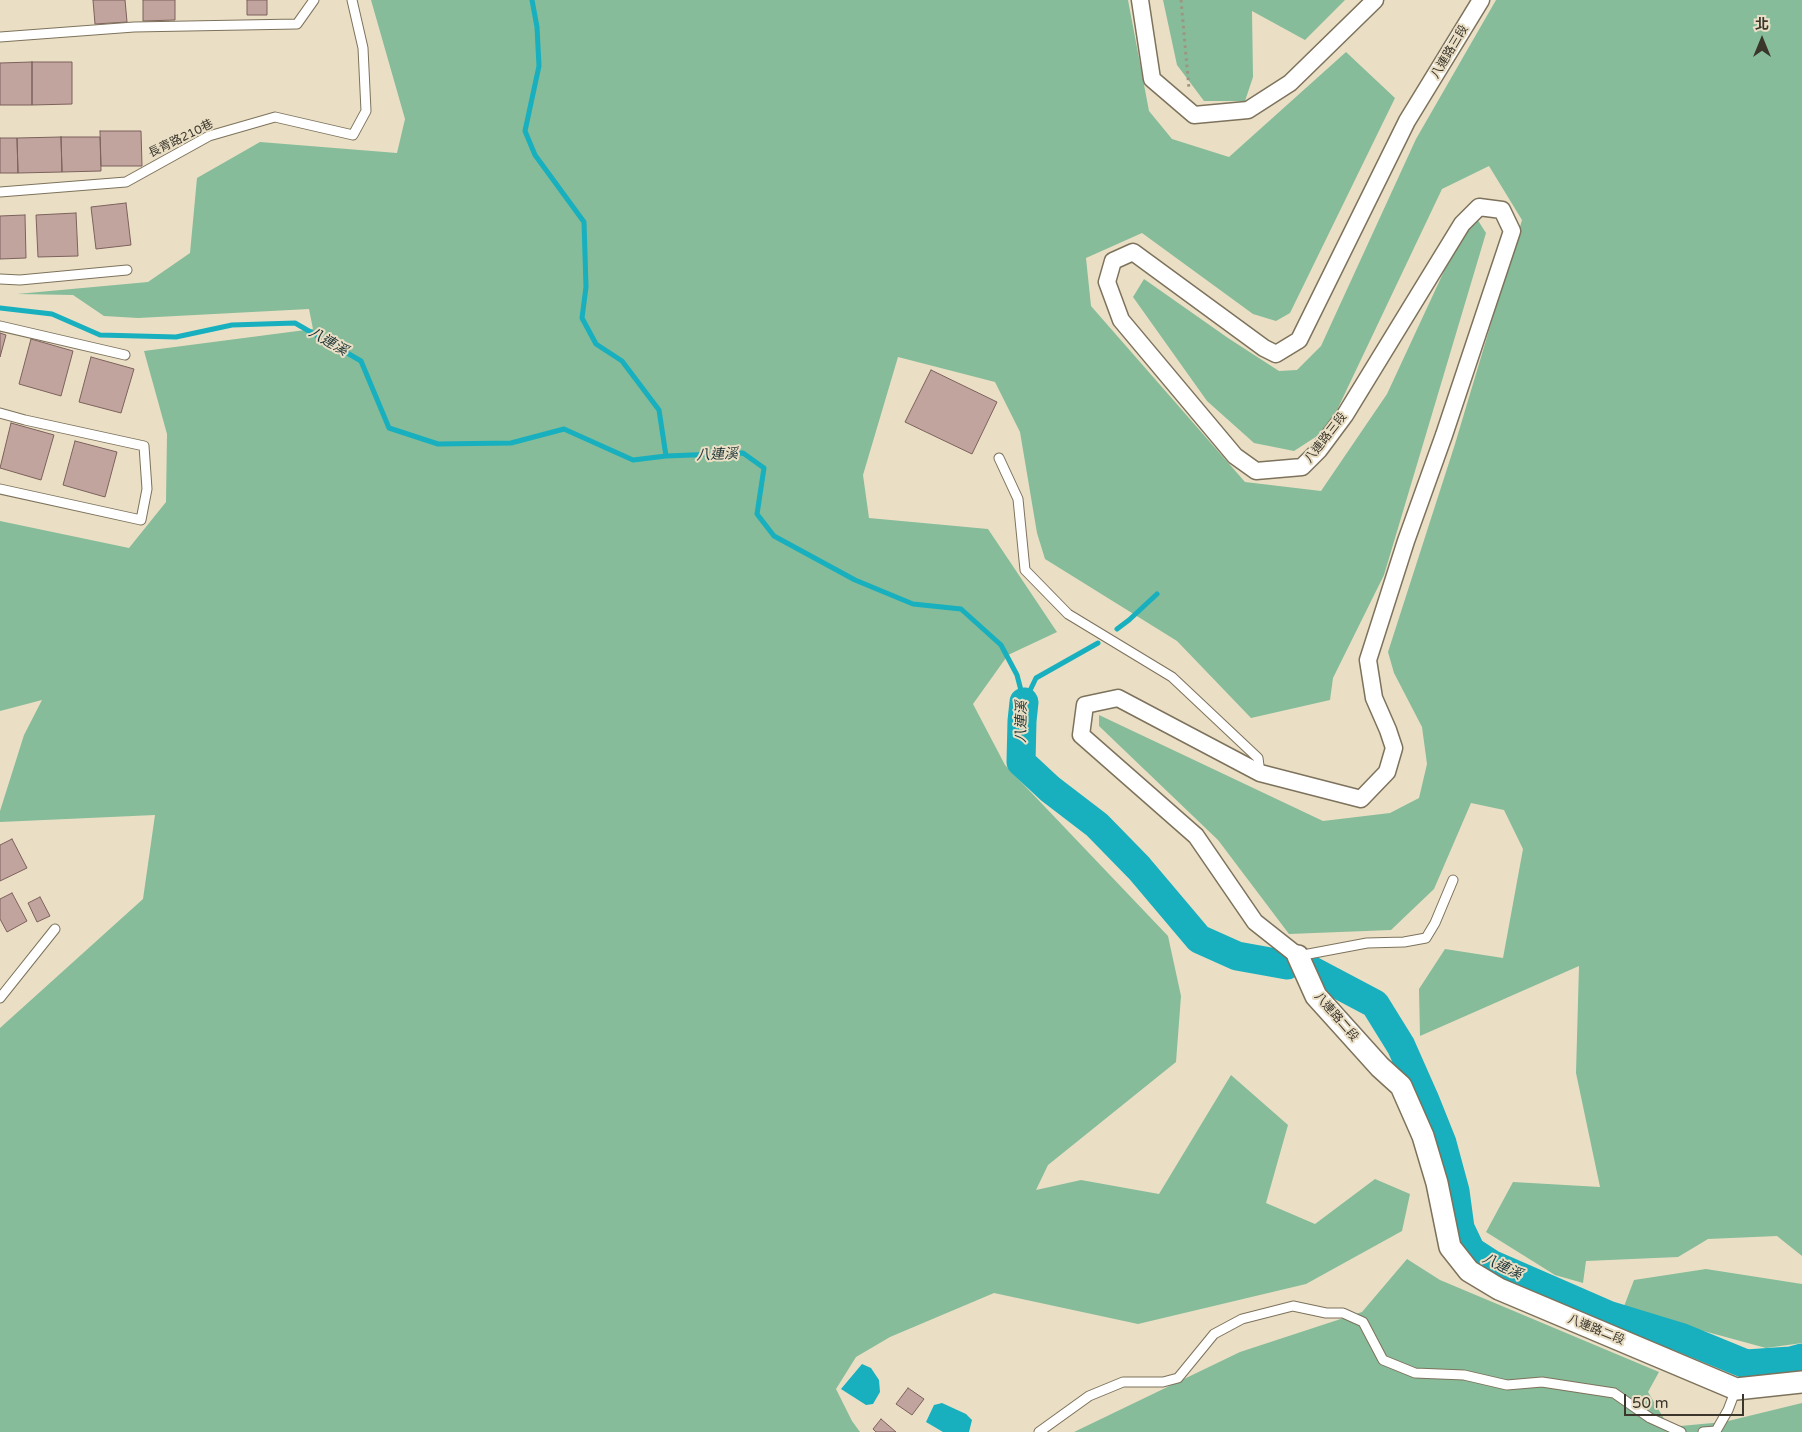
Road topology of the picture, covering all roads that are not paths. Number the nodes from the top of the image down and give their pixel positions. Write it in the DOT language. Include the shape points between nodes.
graph roads {
  1 [pos="314,0"];
  2 [pos="352,0"];
  3 [pos="1140,0"];
  4 [pos="1375,0"];
  5 [pos="1481,0"];
  6 [pos="0,37"];
  7 [pos="0,192"];
  8 [pos="127,270"];
  9 [pos="0,279"];
  10 [pos="0,326"];
  11 [pos="125,355"];
  12 [pos="0,413"];
  13 [pos="999,458"];
  14 [pos="0,488"];
  15 [pos="1260,773"];
  16 [pos="1360,799"];
  17 [pos="1453,880"];
  18 [pos="55,929"];
  19 [pos="1298,956"];
  20 [pos="0,998"];
  21 [pos="1802,1382"];
  22 [pos="1736,1389"];
  23 [pos="1039,1432"];
  24 [pos="1681,1432"];
  25 [pos="1703,1432"];
  1 -- 6 [label="lane" via="297,24 134,27"];
  2 -- 7 [label="lane, 長青路210巷" via="363,48 366,111 353,135 275,118 209,136 126,182"];
  3 -- 4 [label="street" via="1152,79 1194,115 1248,110 1290,83"];
  5 -- 16 [label="street, 八連路三段" via="1408,121 1298,340 1276,354 1264,348 1133,252 1113,261 1107,282 1121,320 1235,456 1256,471 1302,467 1345,415 1462,224 1479,207 1502,210 1512,231 1368,660 1374,698 1394,748 1386,772"];
  8 -- 9 [label="lane"];
  10 -- 11 [label="lane"];
  12 -- 14 [label="lane" via="144,446 147,489 141,520"];
  13 -- 15 [label="lane" via="1018,499 1025,570 1068,614 1172,677 1258,758"];
  15 -- 16 [label="street, 八連路二段"];
  15 -- 19 [label="street, 八連路二段" via="1118,698 1085,705 1081,735 1196,836 1255,922"];
  17 -- 19 [label="lane" via="1426,938 1367,943"];
  18 -- 20 [label="lane"];
  19 -- 22 [label="street, 八連路二段" via="1316,996 1401,1086 1423,1136 1450,1247 1469,1271 1499,1289"];
  21 -- 22 [label="street, 八連路二段"];
  22 -- 25 [label="lane" via="1716,1431"];
  23 -- 24 [label="lane" via="1089,1396 1123,1382 1163,1382 1178,1378 1214,1334 1242,1319 1293,1306 1343,1313 1363,1322 1383,1360 1415,1373 1464,1375 1507,1385 1542,1382 1614,1393 1650,1418"];
}
